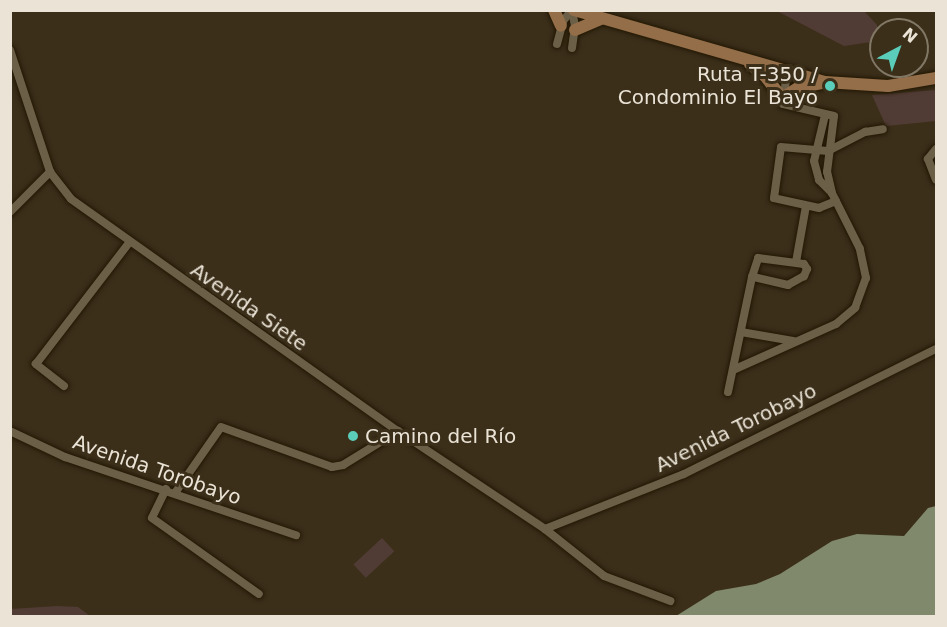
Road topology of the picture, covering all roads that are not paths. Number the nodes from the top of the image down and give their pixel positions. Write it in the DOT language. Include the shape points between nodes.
graph roads {
  1 [pos="554,10"];
  2 [pos="573,10"];
  3 [pos="606,20"];
  4 [pos="561,26"];
  5 [pos="575,30"];
  6 [pos="557,44"];
  7 [pos="572,48"];
  8 [pos="10,50"];
  9 [pos="744,60"];
  10 [pos="787,72"];
  11 [pos="936,78"];
  12 [pos="825,82"];
  13 [pos="782,98"];
  14 [pos="825,115"];
  15 [pos="883,129"];
  16 [pos="936,149"];
  17 [pos="828,151"];
  18 [pos="816,152"];
  19 [pos="50,172"];
  20 [pos="936,180"];
  21 [pos="832,193"];
  22 [pos="837,201"];
  23 [pos="806,206"];
  24 [pos="10,212"];
  25 [pos="129,243"];
  26 [pos="796,262"];
  27 [pos="752,277"];
  28 [pos="741,332"];
  29 [pos="794,341"];
  30 [pos="936,349"];
  31 [pos="733,370"];
  32 [pos="64,386"];
  33 [pos="728,392"];
  34 [pos="10,431"];
  35 [pos="398,432"];
  36 [pos="165,489"];
  37 [pos="175,493"];
  38 [pos="545,529"];
  39 [pos="296,535"];
  40 [pos="259,594"];
  41 [pos="670,601"];
  1 -- 4 [label="main road"];
  2 -- 3 [label="main road"];
  2 -- 4 [label="street"];
  2 -- 5 [label="street"];
  3 -- 5 [label="main road" via="590,21"];
  3 -- 9 [label="main road"];
  4 -- 6 [label="street"];
  5 -- 7 [label="street"];
  8 -- 19 [label="street, Avenida Siete"];
  9 -- 10 [label="main road"];
  9 -- 13 [label="main road" via="765,76"];
  10 -- 12 [label="main road"];
  10 -- 13 [label="street"];
  11 -- 12 [label="main road" via="888,86"];
  12 -- 13 [label="main road" via="798,88"];
  13 -- 14 [label="street" via="786,106"];
  14 -- 17 [label="street" via="834,116"];
  14 -- 18 [label="street"];
  15 -- 17 [label="street" via="865,132"];
  16 -- 20 [label="street" via="928,159"];
  17 -- 18 [label="street"];
  17 -- 21 [label="street" via="826,163"];
  18 -- 21 [label="street" via="819,180"];
  18 -- 23 [label="street" via="786,144 781,147 771,191 776,200"];
  19 -- 24 [label="street"];
  19 -- 25 [label="street, Avenida Siete" via="71,199"];
  21 -- 22 [label="street"];
  22 -- 23 [label="street" via="819,208"];
  22 -- 29 [label="street" via="860,249 866,269 864,287 847,316 819,334"];
  23 -- 26 [label="street"];
  25 -- 32 [label="street" via="36,364"];
  25 -- 35 [label="street, Avenida Siete"];
  26 -- 27 [label="street" via="759,257"];
  26 -- 27 [label="street" via="804,264 807,271 794,284"];
  27 -- 28 [label="street"];
  28 -- 29 [label="street"];
  28 -- 31 [label="street"];
  29 -- 31 [label="street"];
  30 -- 38 [label="street, Avenida Torobayo" via="684,474"];
  31 -- 33 [label="street"];
  34 -- 36 [label="street, Avenida Torobayo" via="64,457"];
  35 -- 37 [label="street" via="343,465 332,467 220,427"];
  35 -- 38 [label="street, Avenida Siete"];
  36 -- 37 [label="street, Avenida Torobayo"];
  36 -- 40 [label="street" via="152,518"];
  37 -- 39 [label="street, Avenida Torobayo"];
  38 -- 41 [label="street, Avenida Siete" via="604,576"];
}
